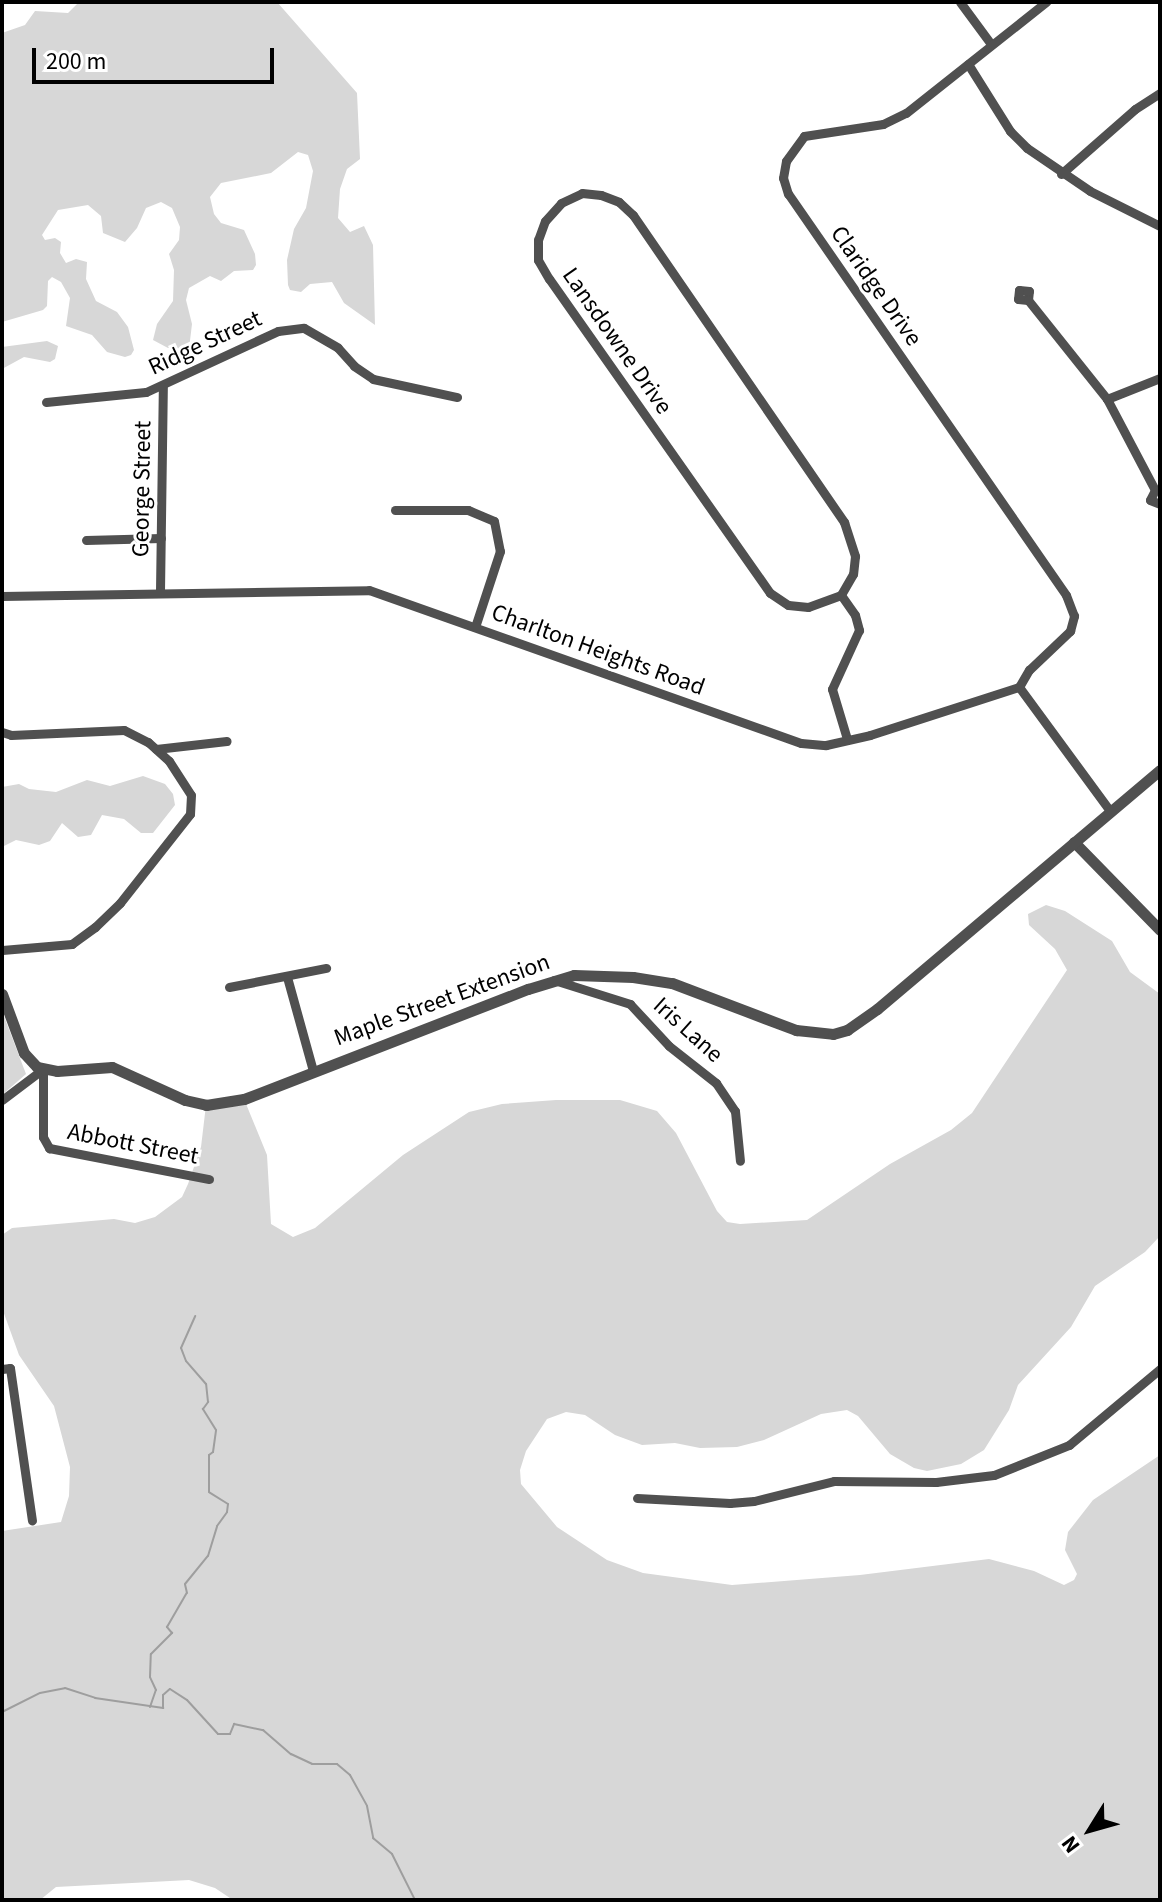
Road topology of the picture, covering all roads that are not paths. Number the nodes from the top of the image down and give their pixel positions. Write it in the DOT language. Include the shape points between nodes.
graph roads {
  1 [pos="960,2"];
  2 [pos="1046,2"];
  3 [pos="991,44"];
  4 [pos="968,64"];
  5 [pos="1160,93"];
  6 [pos="1061,174"];
  7 [pos="1160,226"];
  8 [pos="1028,300"];
  9 [pos="1160,378"];
  10 [pos="163,387"];
  11 [pos="457,397"];
  12 [pos="1107,399"];
  13 [pos="46,402"];
  14 [pos="1158,490"];
  15 [pos="1160,504"];
  16 [pos="395,510"];
  17 [pos="161,538"];
  18 [pos="86,540"];
  19 [pos="160,591"];
  20 [pos="841,595"];
  21 [pos="2,596"];
  22 [pos="475,627"];
  23 [pos="1019,687"];
  24 [pos="2,732"];
  25 [pos="847,739"];
  26 [pos="227,741"];
  27 [pos="156,749"];
  28 [pos="1160,770"];
  29 [pos="1110,811"];
  30 [pos="1074,842"];
  31 [pos="1160,930"];
  32 [pos="2,950"];
  33 [pos="326,968"];
  34 [pos="287,977"];
  35 [pos="554,980"];
  36 [pos="229,987"];
  37 [pos="2,994"];
  38 [pos="43,1069"];
  39 [pos="313,1071"];
  40 [pos="2,1100"];
  41 [pos="740,1161"];
  42 [pos="209,1179"];
  43 [pos="6,1368"];
  44 [pos="1160,1369"];
  45 [pos="637,1498"];
  46 [pos="32,1520"];
  1 -- 3 [label="street"];
  2 -- 3 [label="street, Claridge Drive"];
  3 -- 4 [label="street, Claridge Drive"];
  4 -- 6 [label="street" via="1010,131"];
  4 -- 23 [label="street, Claridge Drive" via="933,94 883,124 804,136 786,161 783,178 788,194 1066,595 1074,616 1070,631 1029,670"];
  5 -- 6 [label="street"];
  6 -- 7 [label="street"];
  8 -- 12 [label="street"];
  9 -- 12 [label="street"];
  10 -- 11 [label="street, Ridge Street" via="278,331 304,328 338,348 373,379"];
  10 -- 13 [label="street, Ridge Street"];
  10 -- 17 [label="street, George Street"];
  12 -- 14 [label="street"];
  14 -- 15 [label="street" via="1150,500"];
  16 -- 22 [label="street" via="468,510 494,521 500,551"];
  17 -- 18 [label="street"];
  17 -- 19 [label="street, George Street"];
  19 -- 21 [label="street, Charlton Heights Road"];
  19 -- 22 [label="street, Charlton Heights Road" via="369,590"];
  20 -- 20 [label="street, Lansdowne Drive" via="853,574 855,556 844,522 633,215 601,195 582,193 561,203 545,221 538,260 749,567 788,605 808,607"];
  20 -- 25 [label="street" via="859,630 832,689"];
  22 -- 25 [label="street, Charlton Heights Road" via="801,743 826,745"];
  23 -- 25 [label="street, Charlton Heights Road"];
  23 -- 29 [label="street"];
  24 -- 27 [label="street" via="124,730"];
  26 -- 27 [label="street"];
  27 -- 32 [label="street" via="191,795 190,814 120,903 72,944"];
  28 -- 29 [label="street, Maple Street Extension"];
  29 -- 30 [label="street, Maple Street Extension"];
  30 -- 31 [label="street"];
  30 -- 35 [label="street, Maple Street Extension" via="860,1023 833,1034 796,1030 714,996 658,980 586,974"];
  33 -- 34 [label="street"];
  34 -- 36 [label="street"];
  34 -- 39 [label="street"];
  35 -- 39 [label="street, Maple Street Extension"];
  35 -- 41 [label="street, Iris Lane" via="630,1004 669,1046 716,1083 735,1111"];
  37 -- 38 [label="street" via="24,1053"];
  38 -- 39 [label="street, Maple Street Extension" via="112,1067 185,1100 216,1105"];
  38 -- 40 [label="street"];
  38 -- 42 [label="street, Abbott Street" via="43,1137 49,1148"];
  43 -- 46 [label="street"];
  44 -- 45 [label="street" via="1069,1445 994,1475 936,1482 834,1481 730,1503"];
}
